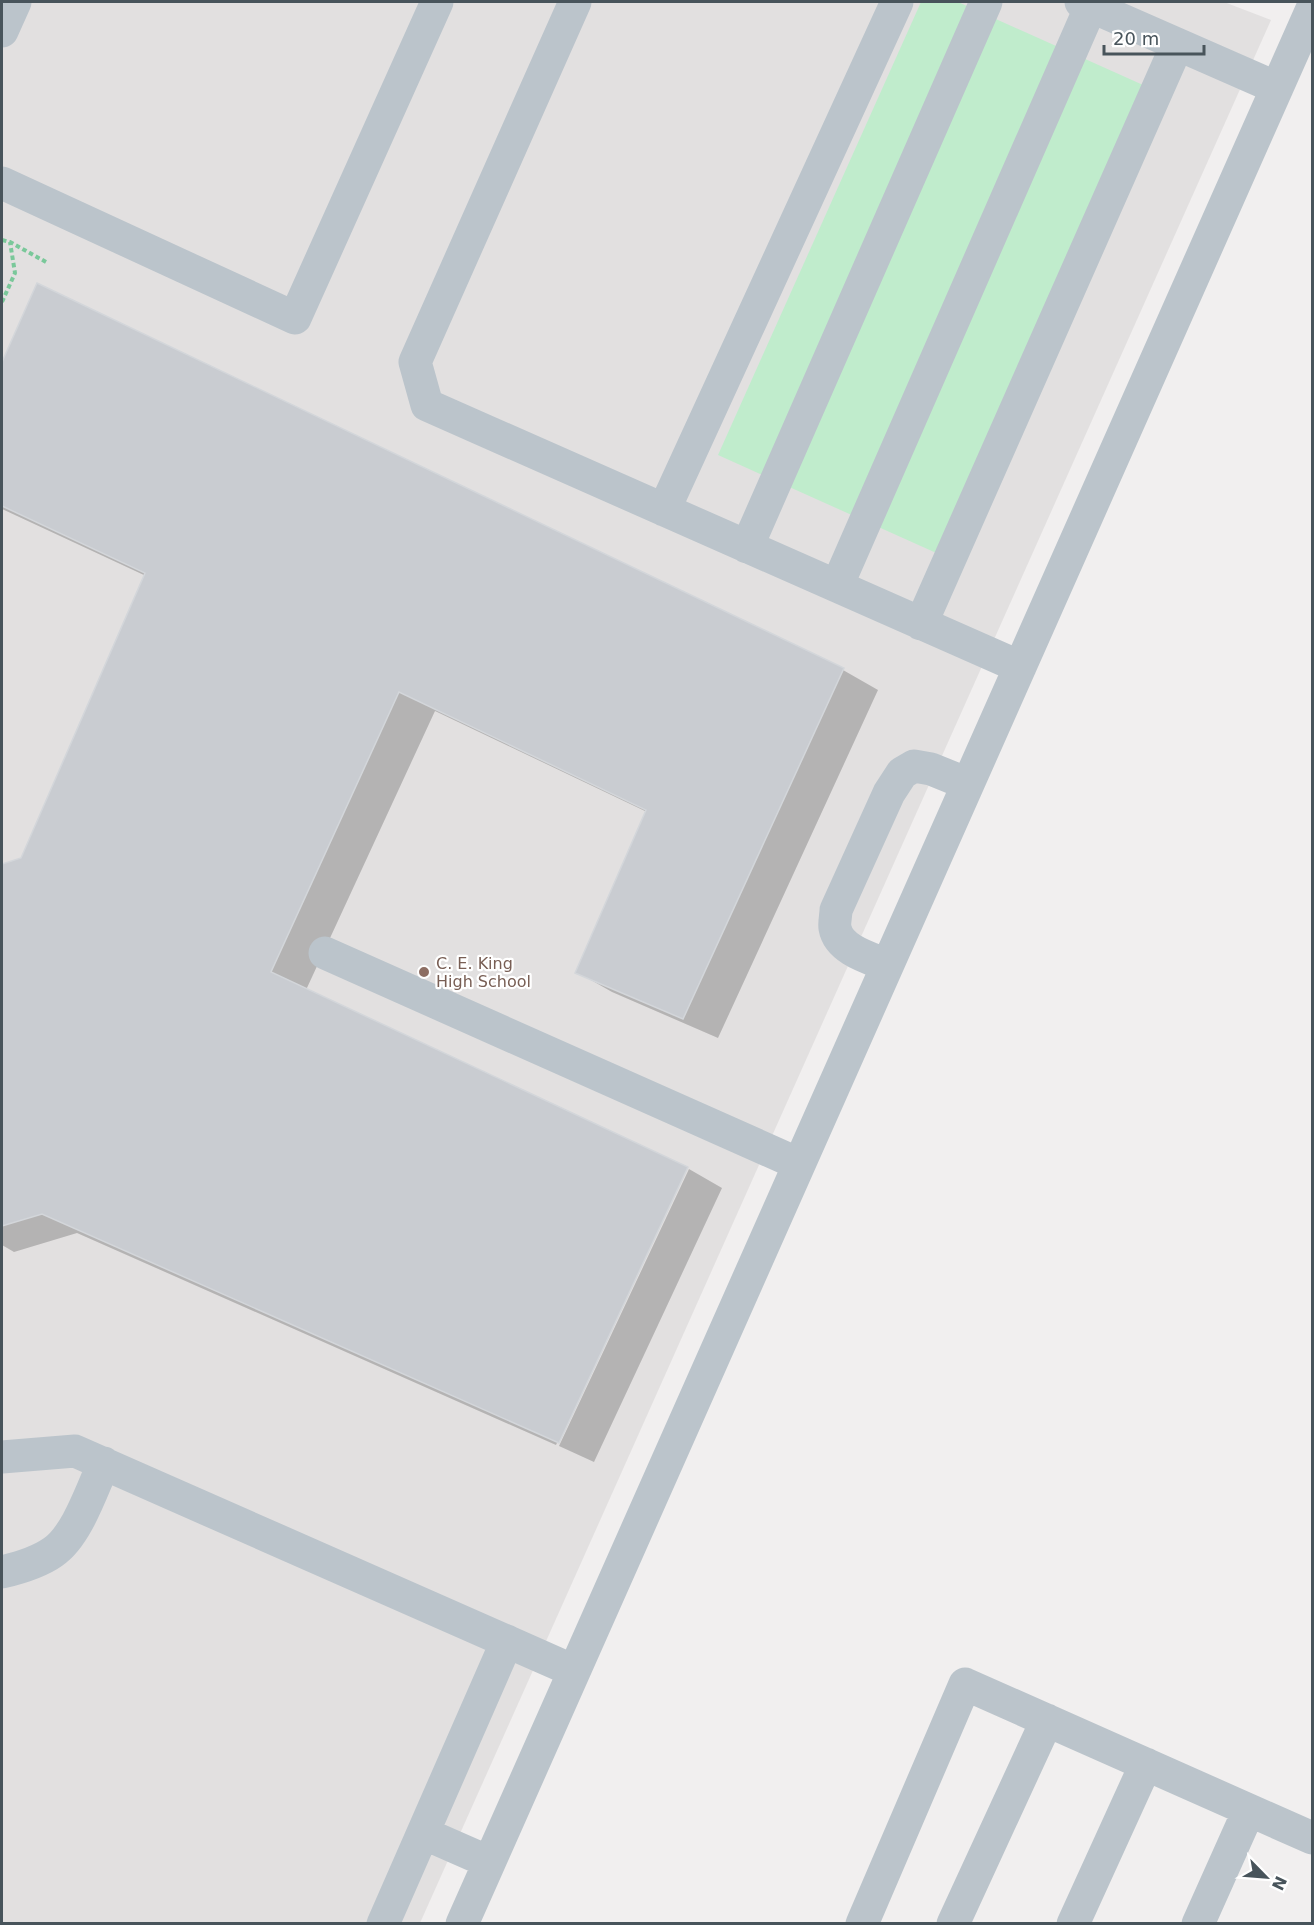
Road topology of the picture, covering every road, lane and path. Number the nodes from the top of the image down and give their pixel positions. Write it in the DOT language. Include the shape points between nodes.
graph roads {
  1 [pos="15,2"];
  2 [pos="437,2"];
  3 [pos="575,2"];
  4 [pos="897,2"];
  5 [pos="986,2"];
  6 [pos="1086,4"];
  7 [pos="1312,9"];
  8 [pos="2,31"];
  9 [pos="1177,45"];
  10 [pos="1277,88"];
  11 [pos="2,183"];
  12 [pos="2,240"];
  13 [pos="10,242"];
  14 [pos="46,262"];
  15 [pos="2,302"];
  16 [pos="664,510"];
  17 [pos="747,547"];
  18 [pos="837,586"];
  19 [pos="921,624"];
  20 [pos="1020,667"];
  21 [pos="968,784"];
  22 [pos="325,953"];
  23 [pos="887,965"];
  24 [pos="799,1164"];
  25 [pos="2,1457"];
  26 [pos="104,1464"];
  27 [pos="2,1572"];
  28 [pos="507,1641"];
  29 [pos="574,1671"];
  30 [pos="1047,1720"];
  31 [pos="1146,1764"];
  32 [pos="1250,1810"];
  33 [pos="423,1833"];
  34 [pos="1312,1838"];
  35 [pos="489,1862"];
  36 [pos="384,1923"];
  37 [pos="462,1923"];
  38 [pos="862,1923"];
  39 [pos="953,1923"];
  40 [pos="1073,1923"];
  41 [pos="1198,1923"];
  1 -- 8 [label="lane"];
  2 -- 11 [label="lane" via="295,318"];
  3 -- 16 [label="lane" via="415,362 426,405"];
  4 -- 16 [label="lane"];
  5 -- 17 [label="lane"];
  6 -- 9 [label="lane"];
  6 -- 18 [label="lane"];
  7 -- 10 [label="lane"];
  9 -- 10 [label="lane"];
  9 -- 19 [label="lane"];
  10 -- 20 [label="lane"];
  12 -- 13 [label="path"];
  13 -- 14 [label="path"];
  13 -- 15 [label="path" via="15,273"];
  16 -- 17 [label="lane"];
  17 -- 18 [label="lane"];
  18 -- 19 [label="lane"];
  19 -- 20 [label="lane"];
  20 -- 21 [label="lane"];
  21 -- 23 [label="lane"];
  21 -- 23 [label="lane" via="914,766 902,773 888,793 836,910 835,928 842,943"];
  22 -- 24 [label="lane"];
  23 -- 24 [label="lane"];
  24 -- 29 [label="lane"];
  25 -- 26 [label="lane" via="75,1451"];
  26 -- 27 [label="lane" via="71,1533 54,1551"];
  26 -- 28 [label="lane"];
  28 -- 29 [label="lane"];
  28 -- 33 [label="lane"];
  29 -- 35 [label="lane"];
  30 -- 31 [label="lane"];
  30 -- 38 [label="lane" via="966,1684"];
  30 -- 39 [label="lane"];
  31 -- 32 [label="lane"];
  31 -- 40 [label="lane"];
  32 -- 34 [label="lane"];
  32 -- 41 [label="lane"];
  33 -- 35 [label="lane"];
  33 -- 36 [label="lane"];
  35 -- 37 [label="lane"];
}
